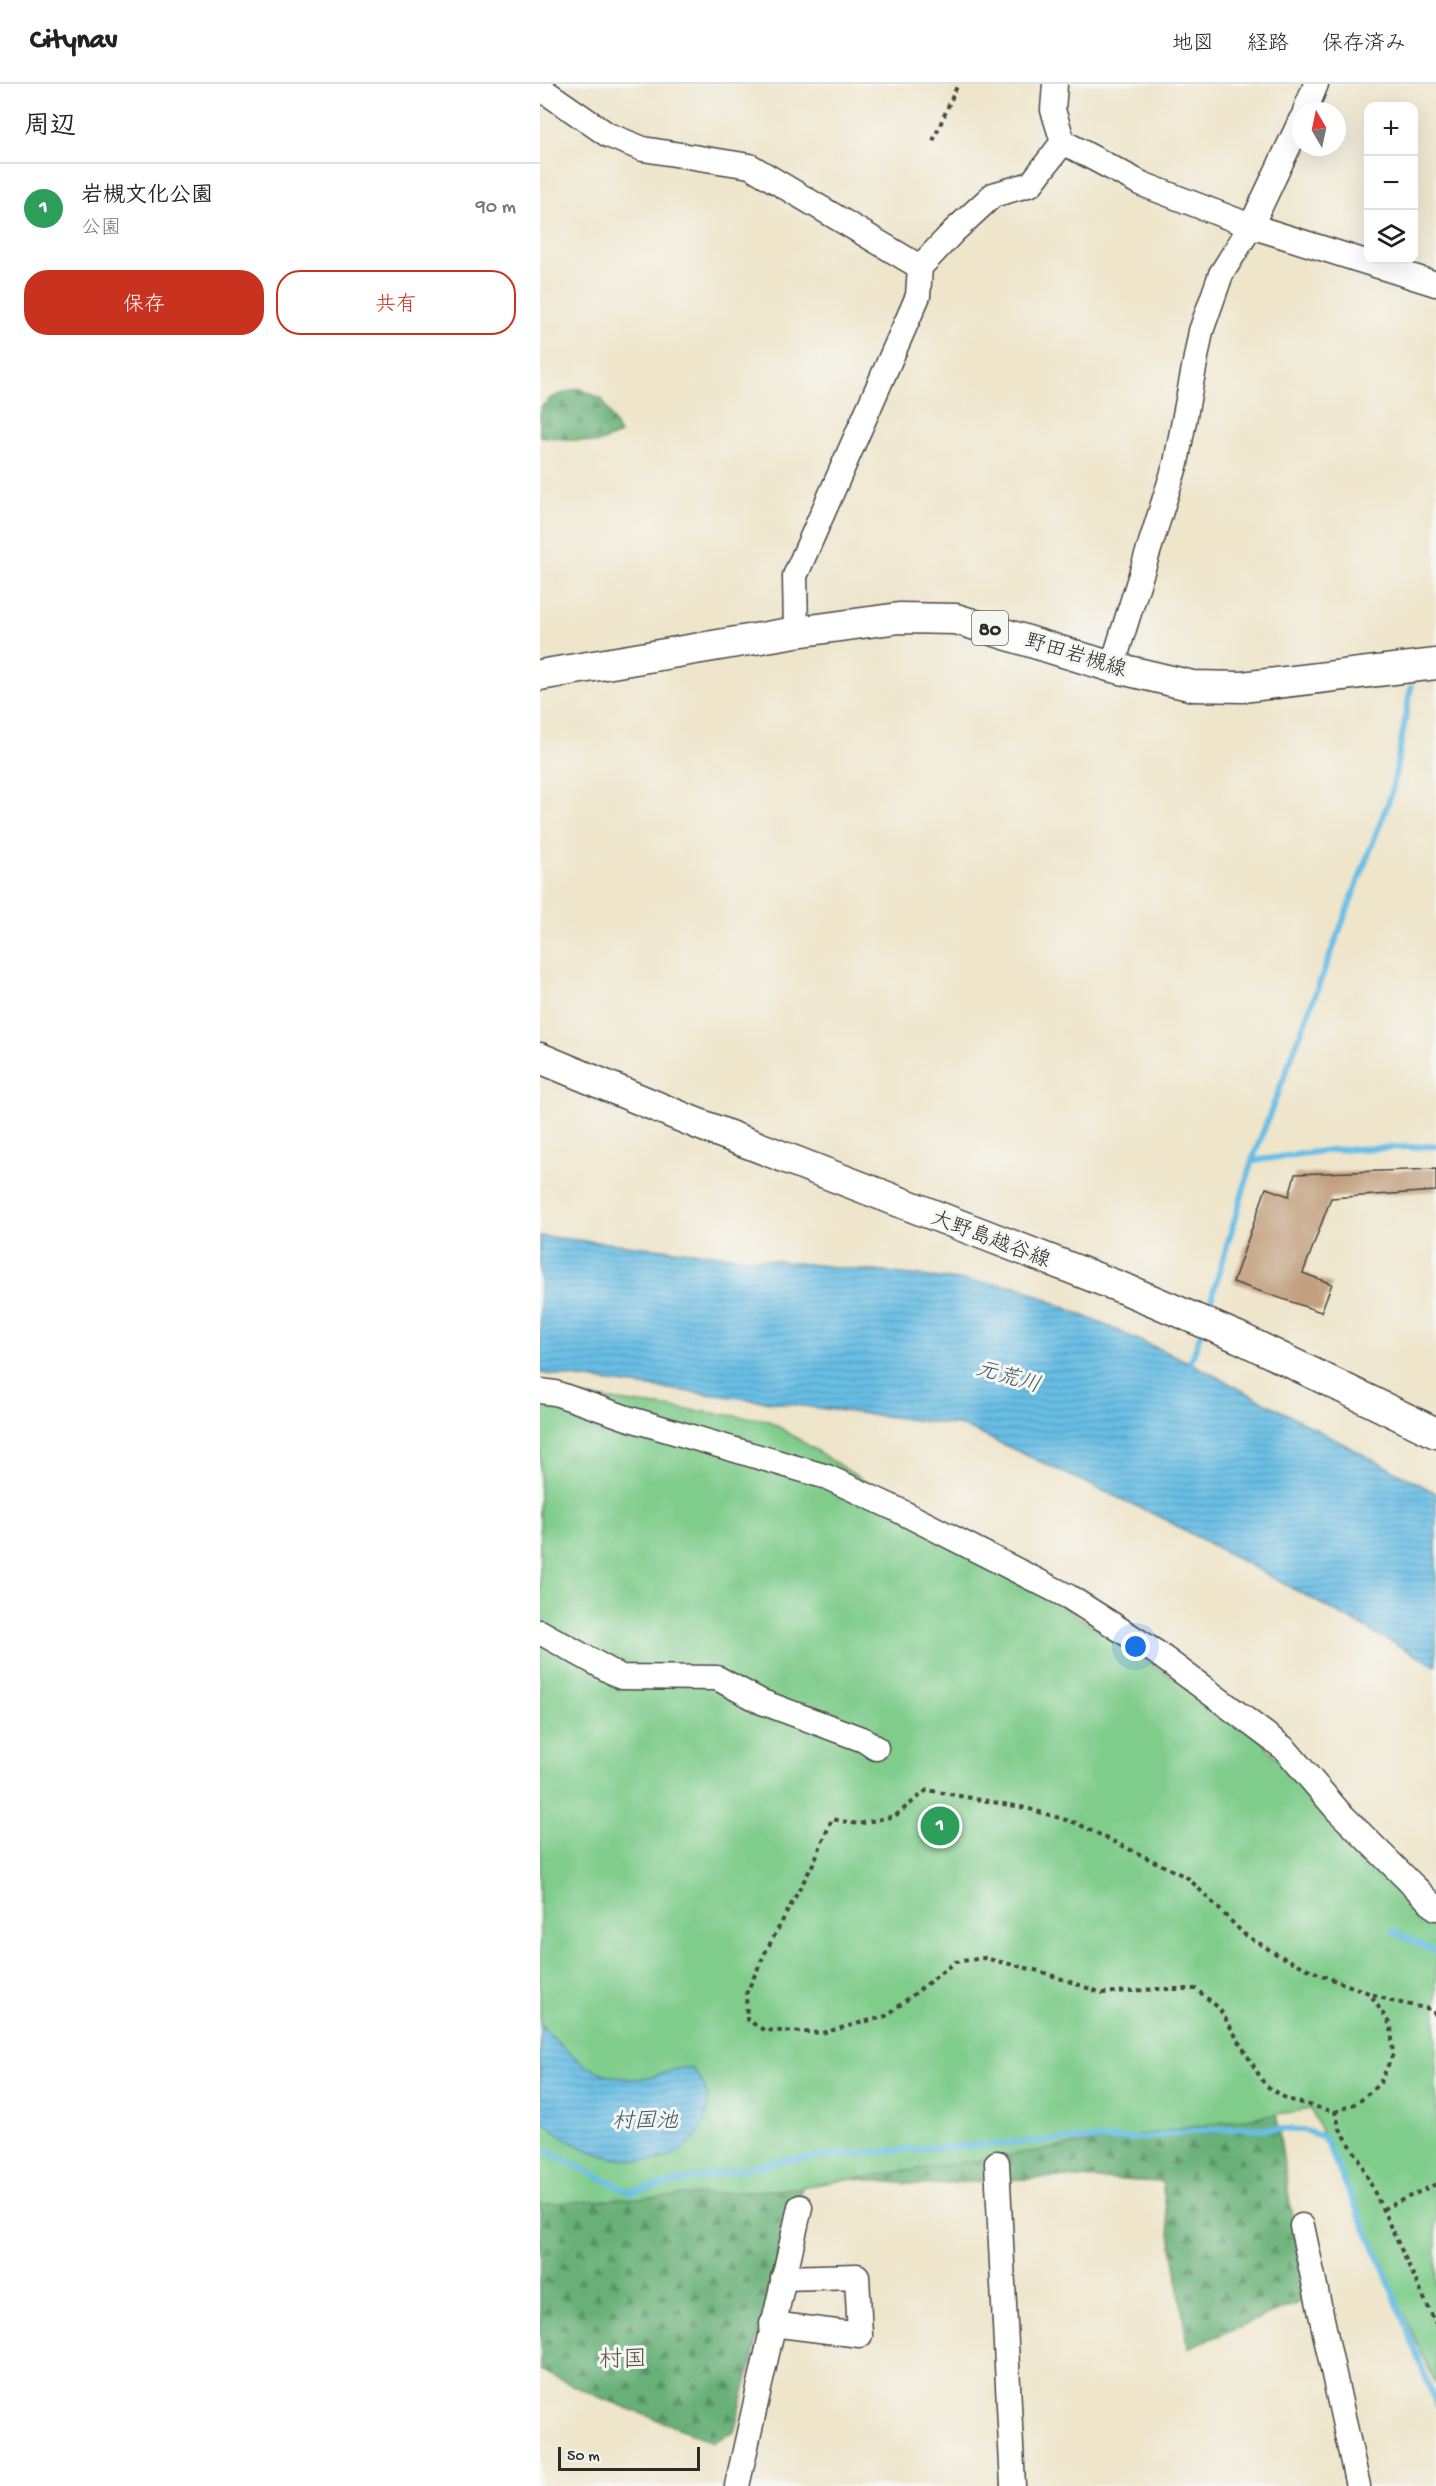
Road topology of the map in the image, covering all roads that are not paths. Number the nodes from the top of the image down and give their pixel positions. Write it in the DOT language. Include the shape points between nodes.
graph roads {
  1 [pos="1054,84"];
  2 [pos="1316,84"];
  3 [pos="540,88"];
  4 [pos="1309,102"];
  5 [pos="1292,139"];
  6 [pos="1063,142"];
  7 [pos="1251,226"];
  8 [pos="920,267"];
  9 [pos="1436,284"];
  10 [pos="796,632"];
  11 [pos="1436,664"];
  12 [pos="1112,667"];
  13 [pos="540,675"];
  14 [pos="540,1058"];
  15 [pos="540,1391"];
  16 [pos="1436,1433"];
  17 [pos="540,1632"];
  18 [pos="876,1748"];
  19 [pos="1436,1908"];
  20 [pos="997,2163"];
  21 [pos="800,2207"];
  22 [pos="1302,2226"];
  23 [pos="783,2278"];
  24 [pos="772,2325"];
  25 [pos="737,2486"];
  26 [pos="1013,2486"];
  27 [pos="1358,2486"];
  1 -- 6 [label="street" via="1053,110"];
  2 -- 4 [label="street"];
  3 -- 8 [label="street" via="608,135 643,149 750,166"];
  5 -- 7 [label="street"];
  6 -- 7 [label="street" via="1142,184"];
  6 -- 8 [label="street" via="1031,184 993,195"];
  7 -- 9 [label="street"];
  7 -- 12 [label="street" via="1221,274 1201,331 1176,463"];
  8 -- 10 [label="street" via="918,296 795,576"];
  10 -- 12 [label="main road, 野田岩槻線 / 80" via="899,618 956,619"];
  10 -- 13 [label="main road, 野田岩槻線 / 80"];
  11 -- 12 [label="main road, 野田岩槻線 / 80" via="1242,687 1192,686"];
  14 -- 16 [label="main road, 大野島越谷線" via="1240,1338"];
  15 -- 19 [label="street" via="827,1477 1069,1597 1157,1653 1285,1749 1338,1811"];
  17 -- 18 [label="street" via="621,1677 717,1678 762,1702"];
  20 -- 26 [label="street"];
  21 -- 23 [label="street"];
  22 -- 27 [label="street"];
  23 -- 24 [label="street"];
  23 -- 24 [label="street" via="857,2276 860,2335"];
  24 -- 25 [label="street"];
}
